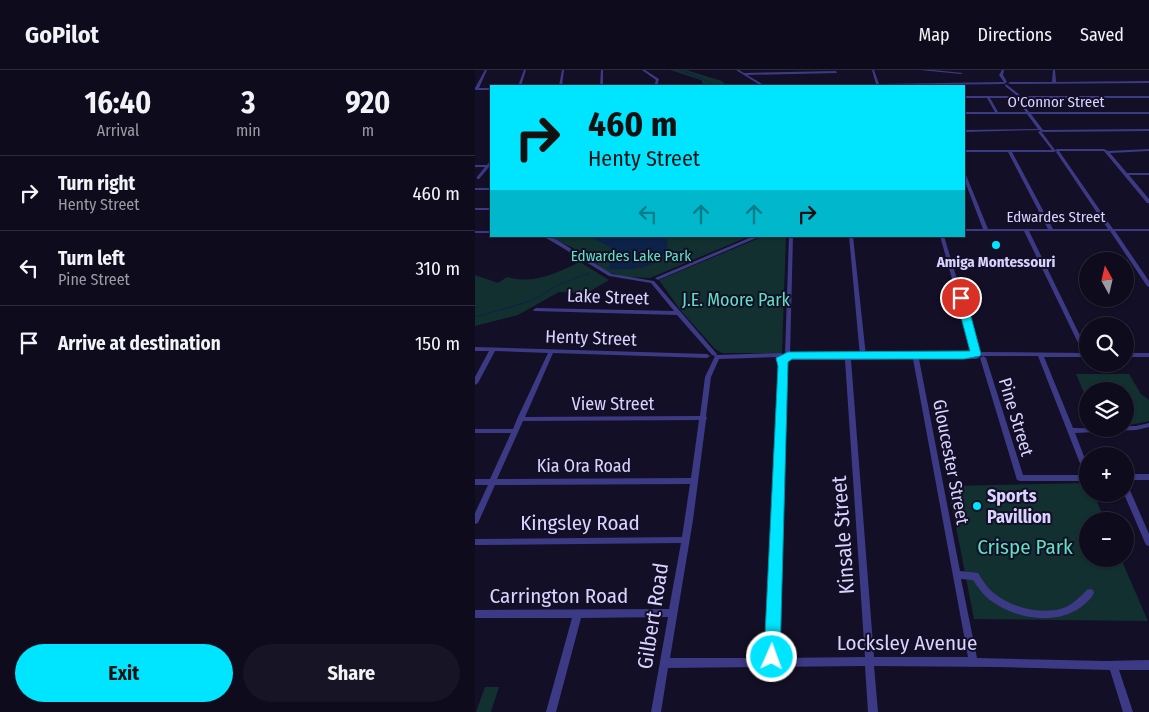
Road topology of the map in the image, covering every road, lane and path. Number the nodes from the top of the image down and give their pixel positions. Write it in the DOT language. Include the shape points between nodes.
graph roads {
  1 [pos="486,70"];
  2 [pos="525,70"];
  3 [pos="563,70"];
  4 [pos="602,70"];
  5 [pos="643,70"];
  6 [pos="737,70"];
  7 [pos="873,70"];
  8 [pos="921,70"];
  9 [pos="1003,70"];
  10 [pos="1053,70"];
  11 [pos="836,72"];
  12 [pos="962,72"];
  13 [pos="743,74"];
  14 [pos="1149,82"];
  15 [pos="967,83"];
  16 [pos="1054,83"];
  17 [pos="1007,84"];
  18 [pos="519,85"];
  19 [pos="560,85"];
  20 [pos="601,85"];
  21 [pos="656,85"];
  22 [pos="760,85"];
  23 [pos="825,85"];
  24 [pos="838,85"];
  25 [pos="848,85"];
  26 [pos="878,85"];
  27 [pos="476,89"];
  28 [pos="490,89"];
  29 [pos="965,97"];
  30 [pos="988,97"];
  31 [pos="1019,97"];
  32 [pos="1148,98"];
  33 [pos="965,113"];
  34 [pos="997,113"];
  35 [pos="1029,113"];
  36 [pos="1149,113"];
  37 [pos="1149,130"];
  38 [pos="965,131"];
  39 [pos="1041,131"];
  40 [pos="1149,150"];
  41 [pos="965,151"];
  42 [pos="1009,151"];
  43 [pos="1056,151"];
  44 [pos="1107,151"];
  45 [pos="490,165"];
  46 [pos="475,166"];
  47 [pos="1149,174"];
  48 [pos="1126,175"];
  49 [pos="479,178"];
  50 [pos="965,178"];
  51 [pos="475,189"];
  52 [pos="490,189"];
  53 [pos="1148,200"];
  54 [pos="475,209"];
  55 [pos="490,209"];
  56 [pos="965,230"];
  57 [pos="985,230"];
  58 [pos="1026,230"];
  59 [pos="1051,230"];
  60 [pos="1112,230"];
  61 [pos="1149,230"];
  62 [pos="475,232"];
  63 [pos="490,232"];
  64 [pos="540,237"];
  65 [pos="546,237"];
  66 [pos="752,237"];
  67 [pos="757,237"];
  68 [pos="791,237"];
  69 [pos="851,237"];
  70 [pos="942,237"];
  71 [pos="717,253"];
  72 [pos="600,270"];
  73 [pos="657,281"];
  74 [pos="1149,284"];
  75 [pos="536,310"];
  76 [pos="679,313"];
  77 [pos="1079,339"];
  78 [pos="475,349"];
  79 [pos="493,350"];
  80 [pos="551,352"];
  81 [pos="1079,355"];
  82 [pos="1134,355"];
  83 [pos="1147,355"];
  84 [pos="712,356"];
  85 [pos="848,356"];
  86 [pos="863,356"];
  87 [pos="915,356"];
  88 [pos="997,356"];
  89 [pos="1041,356"];
  90 [pos="785,357"];
  91 [pos="980,357"];
  92 [pos="1149,363"];
  93 [pos="475,383"];
  94 [pos="703,418"];
  95 [pos="520,419"];
  96 [pos="1149,425"];
  97 [pos="475,431"];
  98 [pos="515,431"];
  99 [pos="1071,431"];
  100 [pos="1079,451"];
  101 [pos="1134,477"];
  102 [pos="1149,477"];
  103 [pos="1079,478"];
  104 [pos="693,481"];
  105 [pos="475,482"];
  106 [pos="492,482"];
  107 [pos="1131,502"];
  108 [pos="475,521"];
  109 [pos="685,540"];
  110 [pos="475,542"];
  111 [pos="1149,543"];
  112 [pos="957,575"];
  113 [pos="1091,593"];
  114 [pos="578,613"];
  115 [pos="673,613"];
  116 [pos="475,614"];
  117 [pos="664,662"];
  118 [pos="772,662"];
  119 [pos="870,662"];
  120 [pos="973,662"];
  121 [pos="1149,665"];
  122 [pos="1113,666"];
  123 [pos="551,712"];
  124 [pos="656,712"];
  125 [pos="873,712"];
  126 [pos="1128,712"];
  1 -- 27 [label="street"];
  2 -- 18 [label="street"];
  3 -- 19 [label="street"];
  4 -- 20 [label="street"];
  5 -- 21 [label="street" via="658,80"];
  6 -- 13 [label="street"];
  7 -- 26 [label="street"];
  8 -- 12 [label="street"];
  9 -- 17 [label="street" via="1001,76"];
  10 -- 16 [label="street"];
  11 -- 13 [label="street"];
  12 -- 15 [label="street"];
  13 -- 22 [label="street"];
  14 -- 16 [label="street"];
  15 -- 17 [label="street"];
  15 -- 26 [label="street"];
  16 -- 17 [label="street"];
  17 -- 31 [label="street"];
  22 -- 23 [label="street"];
  23 -- 24 [label="street"];
  24 -- 25 [label="street"];
  25 -- 26 [label="street"];
  27 -- 28 [label="street"];
  29 -- 30 [label="street"];
  30 -- 31 [label="street"];
  30 -- 34 [label="street"];
  31 -- 32 [label="street"];
  31 -- 35 [label="street"];
  33 -- 34 [label="street, O'Connor Street"];
  34 -- 35 [label="street, O'Connor Street"];
  35 -- 36 [label="street, O'Connor Street"];
  35 -- 39 [label="street"];
  37 -- 39 [label="street"];
  38 -- 39 [label="street"];
  39 -- 43 [label="street"];
  40 -- 44 [label="street"];
  41 -- 42 [label="street"];
  42 -- 43 [label="street"];
  42 -- 59 [label="street"];
  43 -- 44 [label="street"];
  43 -- 60 [label="street"];
  44 -- 48 [label="street"];
  45 -- 46 [label="street"];
  45 -- 49 [label="street"];
  47 -- 48 [label="street"];
  48 -- 53 [label="street"];
  50 -- 57 [label="street"];
  51 -- 52 [label="street"];
  54 -- 55 [label="street"];
  56 -- 57 [label="street, Edwardes Street"];
  57 -- 58 [label="street, Edwardes Street"];
  58 -- 59 [label="street, Edwardes Street"];
  58 -- 77 [label="street"];
  59 -- 60 [label="street, Edwardes Street"];
  60 -- 61 [label="street, Edwardes Street"];
  60 -- 74 [label="street"];
  62 -- 63 [label="street"];
  64 -- 72 [label="street"];
  65 -- 72 [label="street"];
  66 -- 71 [label="street"];
  67 -- 71 [label="street"];
  68 -- 90 [label="street"];
  69 -- 86 [label="street"];
  70 -- 91 [label="street, Pine Street"];
  71 -- 73 [label="street"];
  72 -- 73 [label="street" via="611,276"];
  73 -- 76 [label="street"];
  75 -- 76 [label="street, Lake Street"];
  76 -- 84 [label="street"];
  78 -- 79 [label="street, Henty Street"];
  79 -- 80 [label="street, Henty Street"];
  79 -- 93 [label="street"];
  80 -- 84 [label="street, Henty Street"];
  80 -- 95 [label="street"];
  81 -- 89 [label="street, Henty Street"];
  82 -- 83 [label="street"];
  83 -- 92 [label="street"];
  84 -- 90 [label="street, Henty Street"];
  84 -- 94 [label="street, Gilbert Road"];
  85 -- 86 [label="street, Henty Street"];
  85 -- 90 [label="street, Henty Street"];
  85 -- 119 [label="street, Kinsale Street"];
  86 -- 87 [label="street, Henty Street"];
  87 -- 91 [label="street, Henty Street"];
  87 -- 112 [label="street, Gloucester Street"];
  88 -- 89 [label="street, Henty Street"];
  88 -- 91 [label="street, Henty Street"];
  89 -- 99 [label="street"];
  90 -- 118 [label="street"];
  91 -- 103 [label="street, Pine Street" via="1020,478"];
  94 -- 95 [label="street, View Street"];
  94 -- 104 [label="street, Gilbert Road"];
  95 -- 98 [label="street"];
  96 -- 99 [label="street" via="1119,430"];
  97 -- 98 [label="street"];
  98 -- 106 [label="street"];
  99 -- 100 [label="street"];
  101 -- 102 [label="street"];
  104 -- 106 [label="street, Kia Ora Road"];
  104 -- 109 [label="street, Gilbert Road"];
  105 -- 106 [label="street, Kia Ora Road"];
  106 -- 108 [label="street"];
  107 -- 111 [label="street"];
  109 -- 110 [label="street, Kingsley Road"];
  109 -- 115 [label="street, Gilbert Road"];
  112 -- 113 [label="street" via="975,576 994,598 1018,610 1034,613 1051,615 1065,612"];
  112 -- 120 [label="street, Gloucester Street"];
  114 -- 115 [label="street, Carrington Road"];
  114 -- 116 [label="street, Carrington Road"];
  114 -- 123 [label="street"];
  115 -- 117 [label="street, Gilbert Road"];
  117 -- 118 [label="street, Locksley Avenue"];
  117 -- 124 [label="street, Gilbert Road"];
  118 -- 119 [label="street, Locksley Avenue"];
  119 -- 120 [label="street, Locksley Avenue"];
  119 -- 125 [label="street, Kinsale Street"];
  120 -- 122 [label="street, Locksley Avenue"];
  121 -- 122 [label="street, Locksley Avenue"];
  122 -- 126 [label="street"];
}
